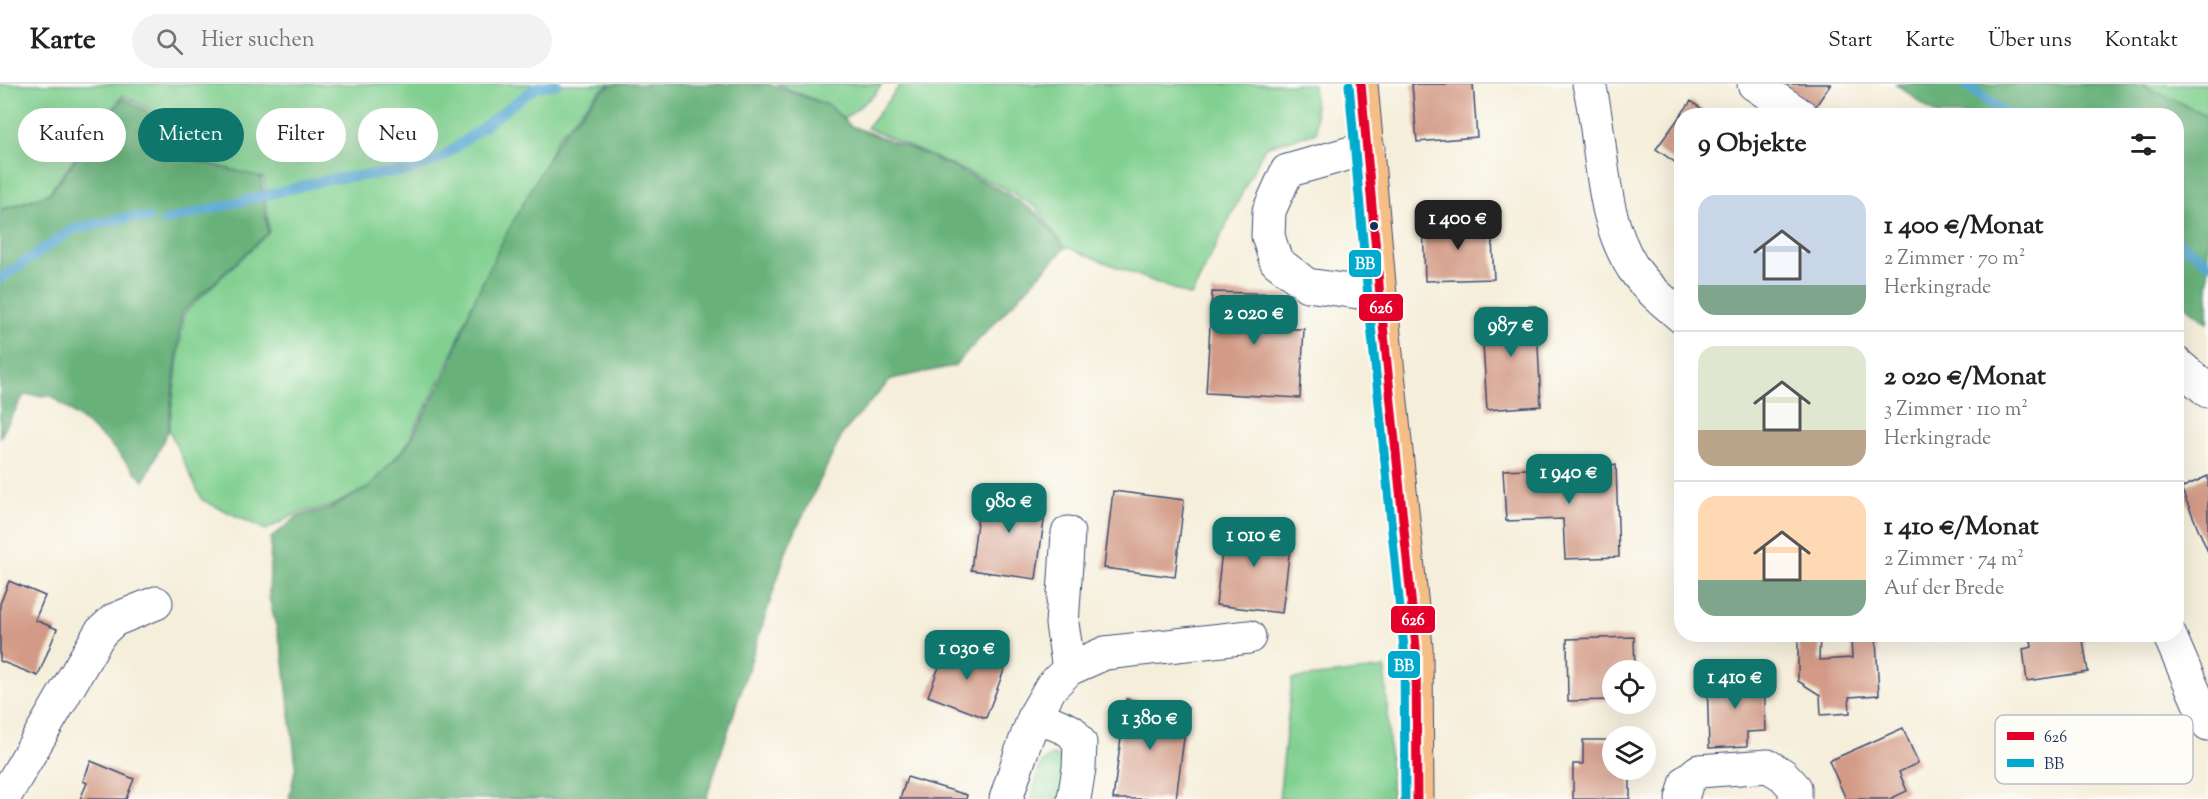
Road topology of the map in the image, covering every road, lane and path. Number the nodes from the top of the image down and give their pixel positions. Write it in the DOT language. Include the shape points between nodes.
graph roads {
  1 [pos="1361,84"];
  2 [pos="1589,84"];
  3 [pos="1754,84"];
  4 [pos="1790,108"];
  5 [pos="1368,148"];
  6 [pos="1380,295"];
  7 [pos="1674,310"];
  8 [pos="2184,370"];
  9 [pos="2208,391"];
  10 [pos="1068,533"];
  11 [pos="156,603"];
  12 [pos="1250,637"];
  13 [pos="2172,642"];
  14 [pos="1069,669"];
  15 [pos="1035,715"];
  16 [pos="2208,724"];
  17 [pos="3,799"];
  18 [pos="1006,799"];
  19 [pos="1074,799"];
  20 [pos="1417,799"];
  21 [pos="1682,799"];
  22 [pos="1795,799"];
  1 -- 5 [label="main road"];
  2 -- 7 [label="street" via="1608,205 1620,244 1650,289"];
  3 -- 4 [label="street"];
  5 -- 6 [label="main road"];
  5 -- 6 [label="street" via="1287,171 1269,211 1268,236 1276,261 1307,285"];
  6 -- 20 [label="main road" via="1416,647"];
  8 -- 9 [label="street"];
  10 -- 14 [label="street" via="1062,624"];
  11 -- 17 [label="street" via="114,620 100,633"];
  12 -- 14 [label="street" via="1105,653"];
  13 -- 16 [label="street"];
  14 -- 15 [label="street" via="1051,687"];
  15 -- 18 [label="street"];
  15 -- 19 [label="street" via="1071,731 1080,743"];
  21 -- 22 [label="street" via="1687,781 1699,771 1768,766 1795,788"];
}
